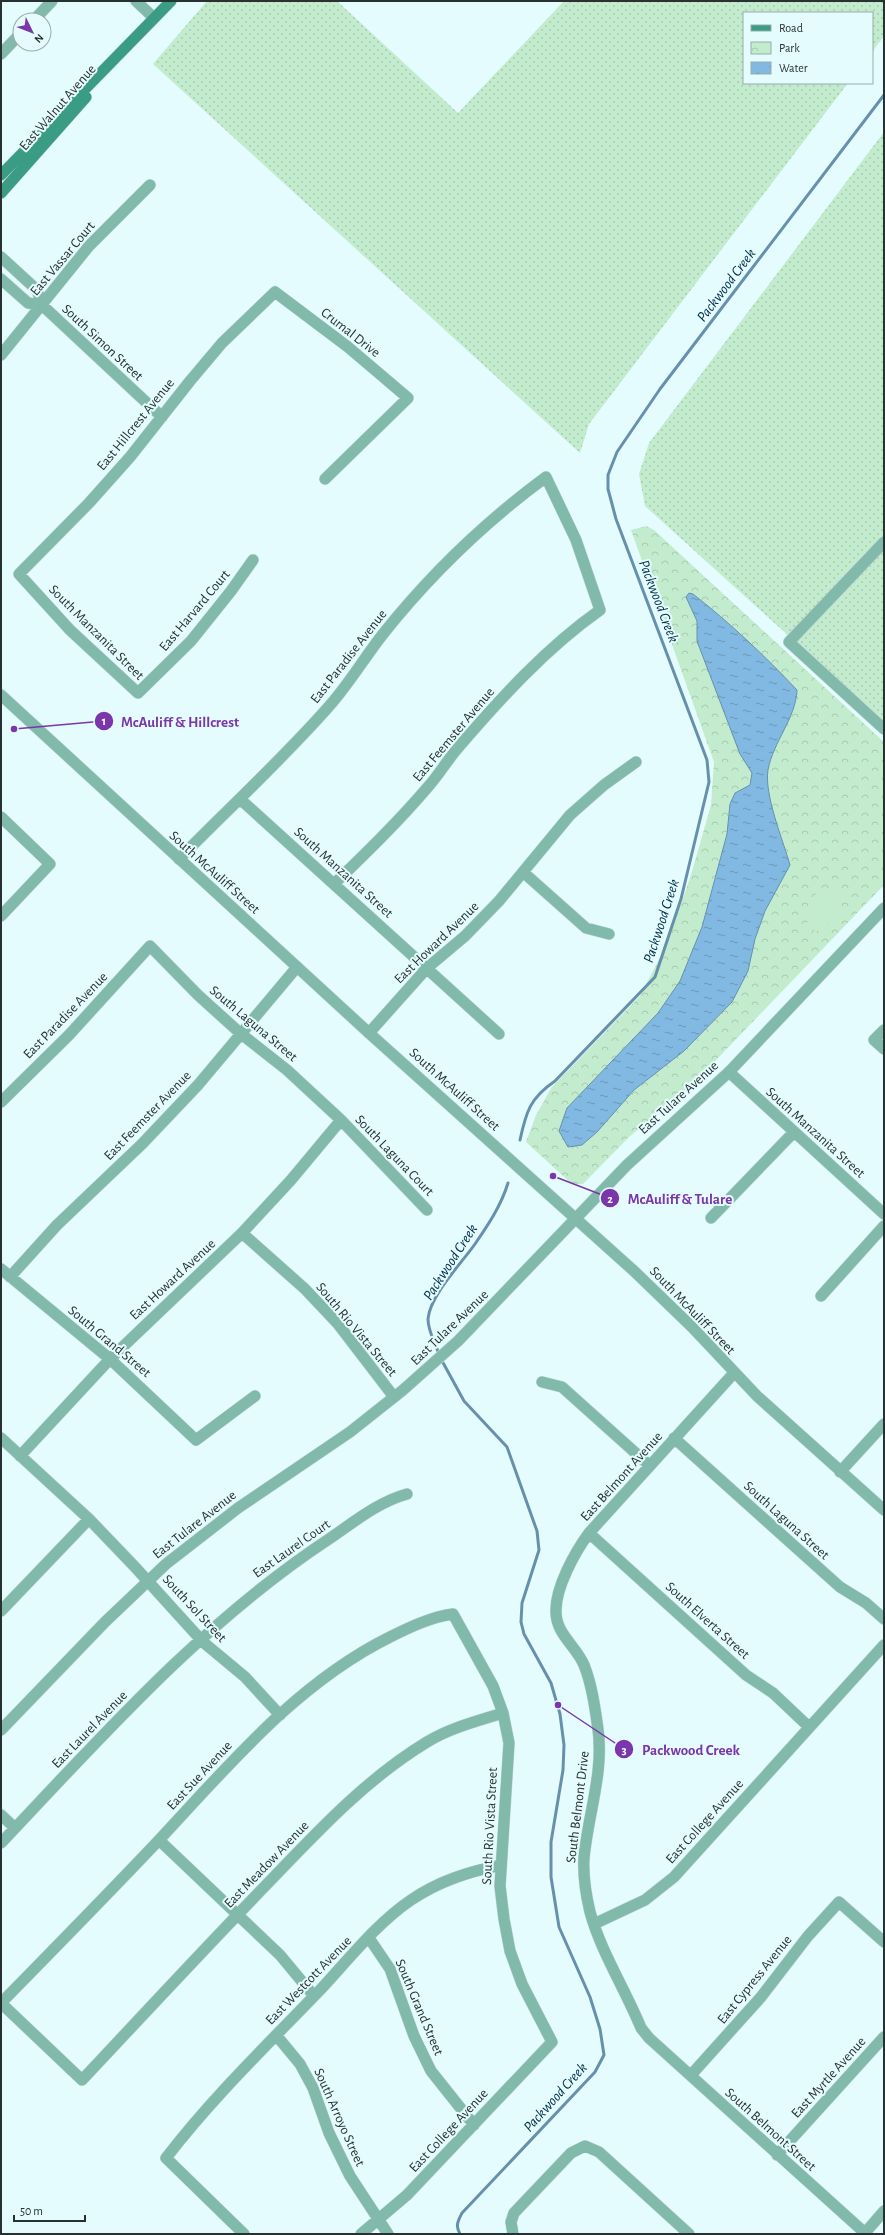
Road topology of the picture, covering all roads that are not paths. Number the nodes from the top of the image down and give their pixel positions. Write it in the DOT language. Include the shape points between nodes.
graph roads {
  1 [pos="52,1"];
  2 [pos="136,1"];
  3 [pos="171,1"];
  4 [pos="42,12"];
  5 [pos="154,18"];
  6 [pos="135,39"];
  7 [pos="12,42"];
  8 [pos="1,54"];
  9 [pos="1,175"];
  10 [pos="150,185"];
  11 [pos="1,193"];
  12 [pos="1,257"];
  13 [pos="1,280"];
  14 [pos="275,292"];
  15 [pos="42,305"];
  16 [pos="1,355"];
  17 [pos="162,417"];
  18 [pos="546,477"];
  19 [pos="325,479"];
  20 [pos="883,544"];
  21 [pos="253,560"];
  22 [pos="19,574"];
  23 [pos="138,693"];
  24 [pos="1,695"];
  25 [pos="884,729"];
  26 [pos="636,762"];
  27 [pos="240,799"];
  28 [pos="1,817"];
  29 [pos="179,859"];
  30 [pos="523,872"];
  31 [pos="334,884"];
  32 [pos="884,908"];
  33 [pos="1,916"];
  34 [pos="609,934"];
  35 [pos="150,946"];
  36 [pos="297,967"];
  37 [pos="427,968"];
  38 [pos="884,1030"];
  39 [pos="369,1032"];
  40 [pos="240,1033"];
  41 [pos="499,1034"];
  42 [pos="884,1049"];
  43 [pos="729,1072"];
  44 [pos="3,1095"];
  45 [pos="341,1120"];
  46 [pos="794,1132"];
  47 [pos="427,1210"];
  48 [pos="884,1214"];
  49 [pos="576,1218"];
  50 [pos="711,1218"];
  51 [pos="884,1226"];
  52 [pos="242,1233"];
  53 [pos="1,1269"];
  54 [pos="10,1277"];
  55 [pos="821,1296"];
  56 [pos="110,1359"];
  57 [pos="734,1374"];
  58 [pos="542,1382"];
  59 [pos="255,1396"];
  60 [pos="394,1397"];
  61 [pos="884,1424"];
  62 [pos="1,1438"];
  63 [pos="674,1438"];
  64 [pos="20,1456"];
  65 [pos="649,1465"];
  66 [pos="840,1472"];
  67 [pos="407,1494"];
  68 [pos="884,1510"];
  69 [pos="88,1519"];
  70 [pos="589,1533"];
  71 [pos="148,1580"];
  72 [pos="1,1611"];
  73 [pos="556,1613"];
  74 [pos="453,1614"];
  75 [pos="884,1619"];
  76 [pos="200,1638"];
  77 [pos="884,1646"];
  78 [pos="503,1714"];
  79 [pos="280,1715"];
  80 [pos="810,1727"];
  81 [pos="1,1730"];
  82 [pos="1,1815"];
  83 [pos="15,1828"];
  84 [pos="159,1840"];
  85 [pos="1,1843"];
  86 [pos="501,1865"];
  87 [pos="238,1914"];
  88 [pos="594,1924"];
  89 [pos="369,1938"];
  90 [pos="884,1942"];
  91 [pos="314,1996"];
  92 [pos="1,2003"];
  93 [pos="276,2035"];
  94 [pos="884,2037"];
  95 [pos="552,2042"];
  96 [pos="658,2046"];
  97 [pos="691,2075"];
  98 [pos="474,2125"];
  99 [pos="777,2155"];
  100 [pos="884,2211"];
  101 [pos="379,2221"];
  102 [pos="244,2234"];
  103 [pos="361,2234"];
  104 [pos="388,2234"];
  105 [pos="513,2234"];
  106 [pos="689,2234"];
  107 [pos="864,2234"];
  1 -- 4 [label="street"];
  2 -- 5 [label="street"];
  3 -- 5 [label="main road, East Walnut Avenue"];
  5 -- 6 [label="main road, East Walnut Avenue"];
  6 -- 9 [label="main road, East Walnut Avenue"];
  6 -- 11 [label="main road, East Walnut Avenue" via="50,140"];
  7 -- 8 [label="street"];
  10 -- 15 [label="street, East Vassar Court" via="89,246"];
  12 -- 15 [label="street, South Simon Street" via="37,290"];
  13 -- 15 [label="street, South Simon Street" via="28,303"];
  14 -- 17 [label="street, East Hillcrest Avenue" via="222,343"];
  14 -- 19 [label="street, Crumal Drive" via="348,347 408,398"];
  15 -- 16 [label="street, East Vassar Court"];
  15 -- 17 [label="street, South Simon Street"];
  17 -- 22 [label="street, East Hillcrest Avenue" via="89,503"];
  18 -- 27 [label="street, East Paradise Avenue" via="510,504 441,569 384,633 332,703"];
  18 -- 31 [label="street, East Feemster Avenue" via="576,540 600,610 518,682 456,750 429,787 384,836"];
  20 -- 25 [label="street" via="789,642"];
  21 -- 23 [label="street, East Harvard Court" via="191,641"];
  22 -- 23 [label="street, South Manzanita Street" via="70,630"];
  24 -- 29 [label="street, South McAuliff Street"];
  26 -- 30 [label="street, East Howard Avenue" via="604,785 570,816"];
  27 -- 29 [label="street, East Paradise Avenue"];
  27 -- 31 [label="street, South Manzanita Street"];
  28 -- 33 [label="street" via="50,864"];
  29 -- 36 [label="street, South McAuliff Street"];
  30 -- 34 [label="street" via="586,928"];
  30 -- 37 [label="street, East Howard Avenue" via="465,936"];
  31 -- 37 [label="street, South Manzanita Street"];
  32 -- 43 [label="street, East Tulare Avenue"];
  35 -- 40 [label="street, South Laguna Street"];
  35 -- 44 [label="street, East Paradise Avenue" via="69,1035"];
  36 -- 39 [label="street, South McAuliff Street"];
  36 -- 40 [label="street, East Feemster Avenue"];
  37 -- 39 [label="street, East Howard Avenue"];
  37 -- 41 [label="street, South Manzanita Street"];
  38 -- 42 [label="street" via="874,1040"];
  39 -- 49 [label="street, South McAuliff Street"];
  40 -- 45 [label="street, South Laguna Street" via="287,1070"];
  40 -- 54 [label="street, East Feemster Avenue" via="193,1091 57,1225"];
  43 -- 46 [label="street, South Manzanita Street"];
  43 -- 49 [label="street, East Tulare Avenue" via="638,1154"];
  45 -- 47 [label="street, South Laguna Court"];
  45 -- 52 [label="street, East Howard Avenue"];
  46 -- 48 [label="street, South Manzanita Street"];
  46 -- 50 [label="street"];
  49 -- 57 [label="street, South McAuliff Street" via="675,1310"];
  49 -- 60 [label="street, East Tulare Avenue" via="447,1351"];
  51 -- 55 [label="street"];
  52 -- 56 [label="street, East Howard Avenue"];
  52 -- 60 [label="street, South Rio Vista Street" via="327,1312"];
  53 -- 54 [label="street, South Grand Street"];
  54 -- 56 [label="street, South Grand Street"];
  56 -- 59 [label="street, South Grand Street" via="196,1440"];
  56 -- 64 [label="street, East Howard Avenue"];
  57 -- 63 [label="street, East Belmont Avenue"];
  57 -- 66 [label="street, South McAuliff Street"];
  58 -- 65 [label="street" via="562,1387"];
  60 -- 71 [label="street, East Tulare Avenue" via="350,1432 218,1522"];
  61 -- 66 [label="street"];
  62 -- 64 [label="street, South Sol Street"];
  63 -- 65 [label="street, East Belmont Avenue"];
  63 -- 75 [label="street, South Laguna Street" via="824,1574"];
  64 -- 69 [label="street, South Sol Street"];
  65 -- 70 [label="street, East Belmont Avenue"];
  66 -- 68 [label="street, South McAuliff Street"];
  67 -- 76 [label="street, East Laurel Court" via="389,1499 307,1554 254,1593"];
  69 -- 71 [label="street, South Sol Street"];
  69 -- 72 [label="street"];
  70 -- 73 [label="street, East Belmont Avenue" via="574,1556 556,1601"];
  70 -- 80 [label="street, South Elverta Street" via="746,1675 773,1693"];
  71 -- 76 [label="street, South Sol Street"];
  71 -- 81 [label="street, East Tulare Avenue"];
  73 -- 88 [label="street, South Belmont Drive" via="558,1625 583,1663 590,1680 598,1729 600,1752 597,1785 584,1859"];
  74 -- 78 [label="street, South Rio Vista Street" via="493,1686"];
  74 -- 79 [label="street, East Sue Avenue" via="408,1628 370,1647 334,1670"];
  76 -- 79 [label="street, South Sol Street" via="246,1677"];
  76 -- 83 [label="street, East Laurel Avenue"];
  77 -- 80 [label="street, East College Avenue"];
  78 -- 86 [label="street, South Rio Vista Street" via="509,1743"];
  78 -- 87 [label="street, East Meadow Avenue" via="463,1726 428,1742 387,1769 350,1800"];
  79 -- 84 [label="street, East Sue Avenue" via="234,1757"];
  80 -- 88 [label="street, East College Avenue" via="669,1881 638,1904"];
  82 -- 83 [label="street"];
  83 -- 85 [label="street, East Laurel Avenue"];
  84 -- 87 [label="street"];
  84 -- 92 [label="street, East Sue Avenue"];
  86 -- 89 [label="street, East Westcott Avenue" via="441,1882 389,1917"];
  86 -- 95 [label="street, South Rio Vista Street" via="500,1886 510,1951 522,1984"];
  87 -- 91 [label="street" via="280,1955"];
  87 -- 92 [label="street, East Meadow Avenue" via="82,2080"];
  88 -- 96 [label="street, South Belmont Drive" via="641,2028"];
  89 -- 91 [label="street, East Westcott Avenue"];
  89 -- 98 [label="street, South Grand Street" via="390,1969 414,2036 431,2071"];
  90 -- 97 [label="street, East Cypress Avenue" via="839,1902 808,1936 761,1997"];
  91 -- 93 [label="street, East Westcott Avenue"];
  93 -- 101 [label="street, South Arroyo Street" via="303,2070 313,2088 329,2133 350,2176"];
  93 -- 102 [label="street, East Westcott Avenue" via="185,2133 166,2158"];
  94 -- 99 [label="street, East Myrtle Avenue"];
  95 -- 98 [label="street, East College Avenue"];
  96 -- 97 [label="street, South Belmont Street"];
  97 -- 99 [label="street, South Belmont Street"];
  98 -- 101 [label="street, East College Avenue"];
  99 -- 107 [label="street, South Belmont Street"];
  100 -- 107 [label="street"];
  101 -- 103 [label="street, East College Avenue"];
  101 -- 104 [label="street, South Arroyo Street"];
  105 -- 106 [label="street" via="510,2222 514,2213 571,2153 585,2146 599,2152"];
}
